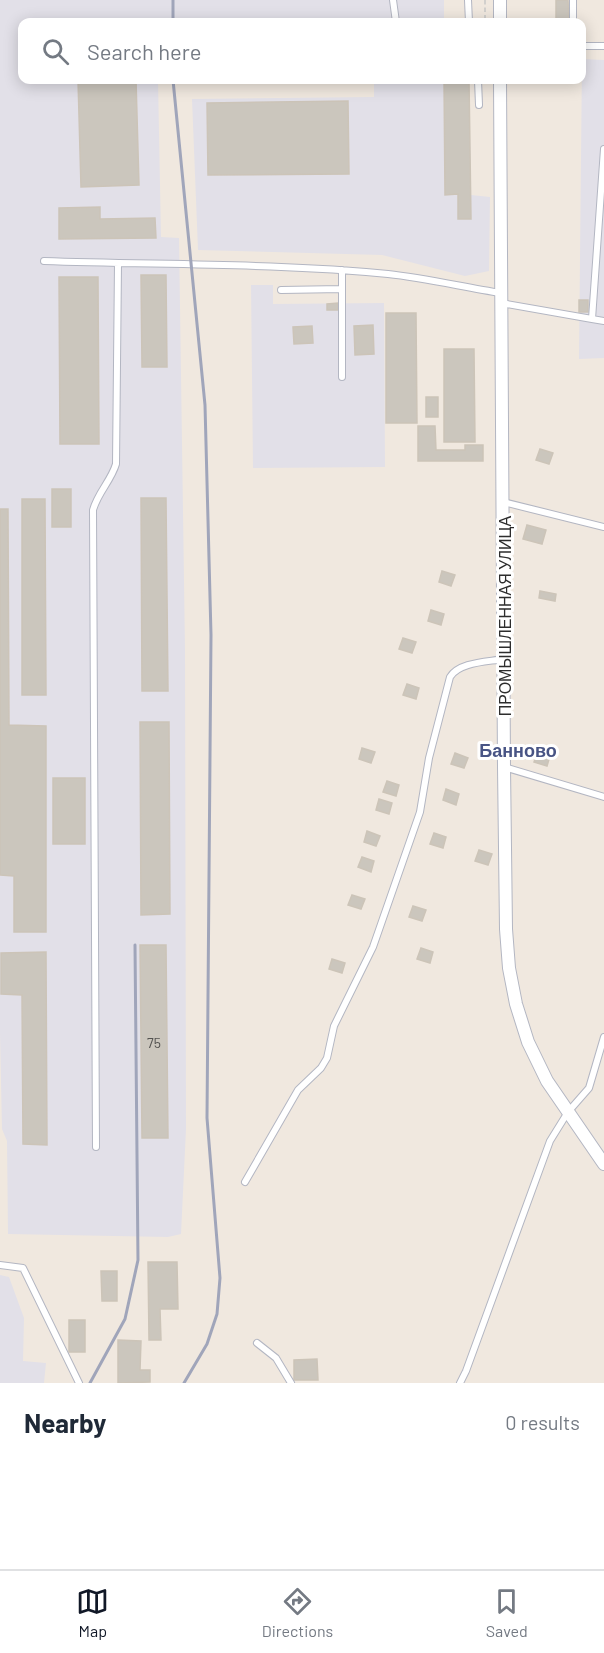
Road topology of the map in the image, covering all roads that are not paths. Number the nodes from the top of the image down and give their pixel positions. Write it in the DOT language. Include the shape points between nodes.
graph roads {
  1 [pos="393,0"];
  2 [pos="468,0"];
  3 [pos="500,0"];
  4 [pos="573,0"];
  5 [pos="395,18"];
  6 [pos="469,18"];
  7 [pos="500,18"];
  8 [pos="573,18"];
  9 [pos="586,46"];
  10 [pos="604,46"];
  11 [pos="478,84"];
  12 [pos="500,84"];
  13 [pos="479,105"];
  14 [pos="604,149"];
  15 [pos="44,261"];
  16 [pos="118,264"];
  17 [pos="342,270"];
  18 [pos="342,289"];
  19 [pos="281,290"];
  20 [pos="501,298"];
  21 [pos="592,319"];
  22 [pos="604,321"];
  23 [pos="342,377"];
  24 [pos="503,502"];
  25 [pos="604,527"];
  26 [pos="504,659"];
  27 [pos="504,767"];
  28 [pos="604,798"];
  29 [pos="604,1037"];
  30 [pos="568,1112"];
  31 [pos="96,1148"];
  32 [pos="604,1164"];
  33 [pos="245,1182"];
  34 [pos="0,1265"];
  35 [pos="257,1343"];
  36 [pos="79,1383"];
  37 [pos="291,1383"];
  38 [pos="460,1383"];
  1 -- 5 [label="lane"];
  2 -- 6 [label="lane"];
  3 -- 7 [label="street"];
  4 -- 8 [label="lane"];
  9 -- 10 [label="lane"];
  11 -- 13 [label="lane"];
  12 -- 20 [label="street, ПРОМЫШЛЕННАЯ УЛИЦА"];
  14 -- 21 [label="lane"];
  15 -- 16 [label="lane"];
  16 -- 17 [label="lane"];
  16 -- 31 [label="lane" via="117,464 113,476 96,497 93,510"];
  17 -- 18 [label="lane"];
  17 -- 20 [label="lane" via="390,274"];
  18 -- 19 [label="lane"];
  18 -- 23 [label="lane"];
  20 -- 21 [label="lane"];
  20 -- 24 [label="street, ПРОМЫШЛЕННАЯ УЛИЦА"];
  21 -- 22 [label="lane"];
  24 -- 25 [label="lane"];
  24 -- 26 [label="street, ПРОМЫШЛЕННАЯ УЛИЦА"];
  26 -- 27 [label="street, ПРОМЫШЛЕННАЯ УЛИЦА"];
  26 -- 33 [label="lane" via="460,667 450,677 420,812 373,947 334,1026 327,1058 298,1090"];
  27 -- 28 [label="lane"];
  27 -- 30 [label="street, ПРОМЫШЛЕННАЯ УЛИЦА" via="509,968 528,1041 547,1081"];
  29 -- 30 [label="lane" via="589,1088"];
  30 -- 32 [label="street, ПРОМЫШЛЕННАЯ УЛИЦА"];
  30 -- 38 [label="lane" via="550,1141"];
  34 -- 36 [label="lane" via="23,1268"];
  35 -- 37 [label="lane" via="276,1358"];
}
